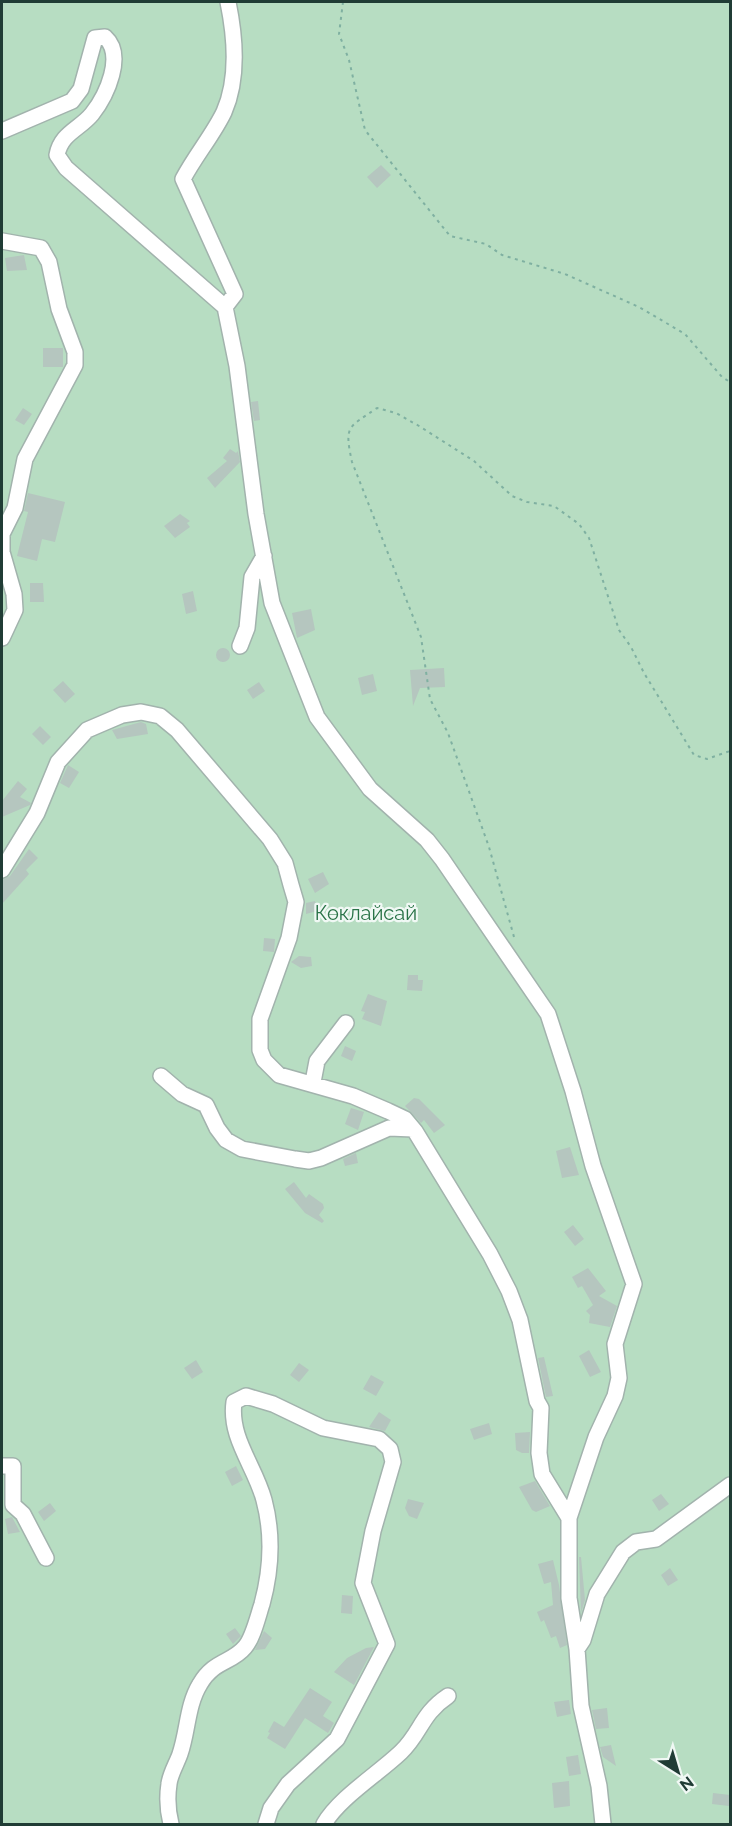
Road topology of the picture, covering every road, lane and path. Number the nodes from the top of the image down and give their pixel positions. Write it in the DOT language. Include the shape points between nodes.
graph roads {
  1 [pos="228,2"];
  2 [pos="343,2"];
  3 [pos="2,131"];
  4 [pos="2,241"];
  5 [pos="225,307"];
  6 [pos="730,382"];
  7 [pos="264,556"];
  8 [pos="2,638"];
  9 [pos="240,646"];
  10 [pos="730,751"];
  11 [pos="2,870"];
  12 [pos="515,940"];
  13 [pos="346,1023"];
  14 [pos="161,1076"];
  15 [pos="313,1082"];
  16 [pos="413,1129"];
  17 [pos="2,1466"];
  18 [pos="730,1485"];
  19 [pos="569,1518"];
  20 [pos="46,1558"];
  21 [pos="577,1649"];
  22 [pos="448,1696"];
  23 [pos="171,1824"];
  24 [pos="266,1824"];
  25 [pos="324,1824"];
  26 [pos="603,1824"];
  1 -- 5 [label="street" via="235,54 229,97 183,179 235,294"];
  2 -- 6 [label="path" via="339,34 365,130 450,236 476,241 502,255 565,274 639,307 685,334"];
  3 -- 5 [label="street" via="72,101 81,89 95,39 105,37 112,44 114,57 104,95 91,116 66,135 57,155 66,168"];
  4 -- 8 [label="street" via="41,248 49,262 59,309 75,352 75,365 26,459 15,508 2,534 2,552 15,610"];
  5 -- 7 [label="street"];
  7 -- 9 [label="street" via="252,577 247,628"];
  7 -- 19 [label="street" via="272,603 317,717 370,789 427,840 442,859 548,1014 573,1090 593,1166 634,1284 615,1344 619,1378 615,1396 596,1437"];
  10 -- 12 [label="path" via="707,759 694,755 619,630 589,538 579,524 554,506 512,496 474,461 396,413 377,408 354,422 347,435 352,462 421,637 430,699 448,734 489,847"];
  11 -- 15 [label="street" via="32,823 54,770 69,746 87,730 122,715 141,712 160,716 198,751 285,863 296,902 289,938 260,1019 260,1050 279,1075"];
  13 -- 15 [label="street" via="317,1061"];
  14 -- 16 [label="street" via="182,1094 206,1105 226,1140 242,1149 309,1161 382,1130"];
  15 -- 16 [label="street" via="388,1111 405,1119"];
  16 -- 19 [label="street" via="439,1166 509,1292 520,1320 541,1408 542,1474"];
  17 -- 20 [label="street" via="13,1466 13,1505 23,1514"];
  18 -- 21 [label="street" via="656,1539 636,1542 623,1552 597,1594"];
  19 -- 21 [label="street" via="568,1582"];
  21 -- 26 [label="street" via="581,1706 599,1786"];
  22 -- 25 [label="street" via="432,1707 403,1751 348,1797"];
  23 -- 24 [label="street" via="169,1782 199,1685 214,1666 246,1646 268,1572 270,1534 264,1500 234,1432 234,1402 246,1396 323,1428 379,1439 390,1449 393,1462 363,1582 387,1644 337,1739 288,1784 271,1808"];
}
